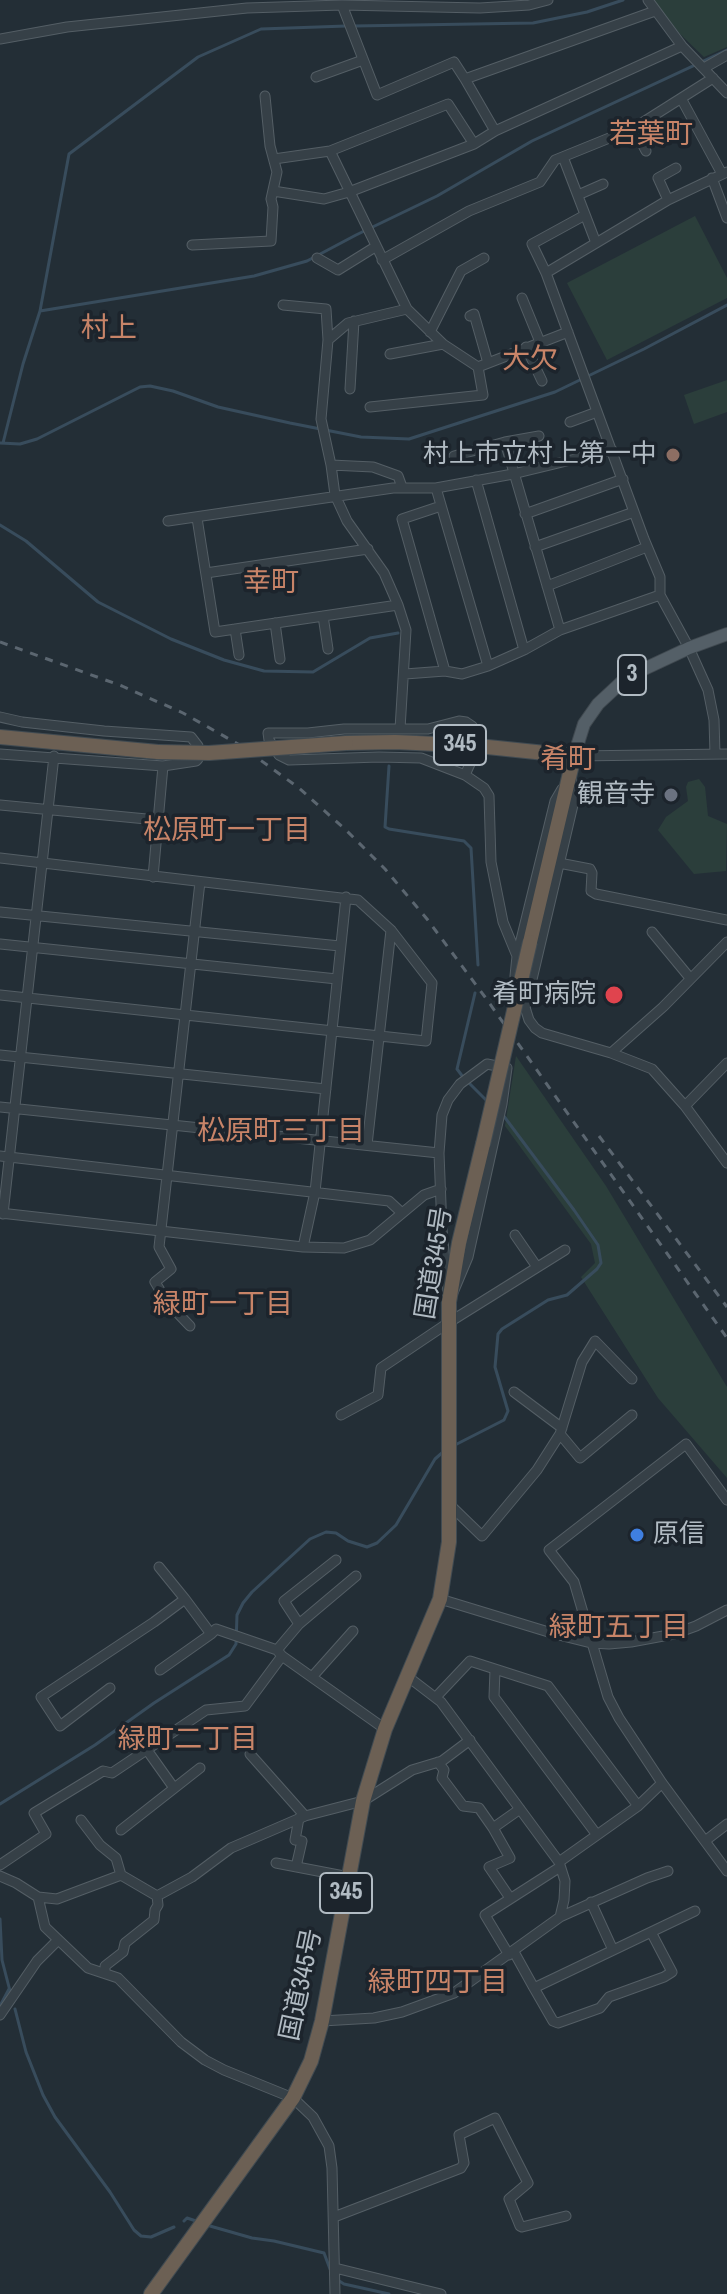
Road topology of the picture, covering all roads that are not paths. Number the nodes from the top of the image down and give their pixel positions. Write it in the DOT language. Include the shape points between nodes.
graph roads {
  1 [pos="548,0"];
  2 [pos="648,0"];
  3 [pos="342,5"];
  4 [pos="655,11"];
  5 [pos="0,39"];
  6 [pos="682,46"];
  7 [pos="727,55"];
  8 [pos="363,60"];
  9 [pos="704,68"];
  10 [pos="316,77"];
  11 [pos="713,78"];
  12 [pos="465,79"];
  13 [pos="727,93"];
  14 [pos="265,96"];
  15 [pos="682,100"];
  16 [pos="634,128"];
  17 [pos="495,131"];
  18 [pos="474,144"];
  19 [pos="330,151"];
  20 [pos="646,151"];
  21 [pos="563,157"];
  22 [pos="274,159"];
  23 [pos="676,168"];
  24 [pos="725,173"];
  25 [pos="712,178"];
  26 [pos="603,184"];
  27 [pos="273,191"];
  28 [pos="349,192"];
  29 [pos="578,195"];
  30 [pos="668,200"];
  31 [pos="585,215"];
  32 [pos="727,218"];
  33 [pos="596,243"];
  34 [pos="192,245"];
  35 [pos="375,247"];
  36 [pos="317,258"];
  37 [pos="484,258"];
  38 [pos="382,260"];
  39 [pos="546,273"];
  40 [pos="522,298"];
  41 [pos="283,305"];
  42 [pos="407,309"];
  43 [pos="470,316"];
  44 [pos="354,321"];
  45 [pos="430,332"];
  46 [pos="568,332"];
  47 [pos="328,340"];
  48 [pos="540,342"];
  49 [pos="443,344"];
  50 [pos="526,347"];
  51 [pos="390,354"];
  52 [pos="488,363"];
  53 [pos="478,367"];
  54 [pos="542,381"];
  55 [pos="350,389"];
  56 [pos="370,407"];
  57 [pos="597,412"];
  58 [pos="570,422"];
  59 [pos="539,436"];
  60 [pos="505,442"];
  61 [pos="612,450"];
  62 [pos="454,456"];
  63 [pos="331,465"];
  64 [pos="513,474"];
  65 [pos="623,479"];
  66 [pos="476,480"];
  67 [pos="402,487"];
  68 [pos="436,488"];
  69 [pos="335,495"];
  70 [pos="441,506"];
  71 [pos="634,512"];
  72 [pos="525,514"];
  73 [pos="197,518"];
  74 [pos="168,521"];
  75 [pos="535,547"];
  76 [pos="647,547"];
  77 [pos="368,549"];
  78 [pos="206,573"];
  79 [pos="547,586"];
  80 [pos="660,595"];
  81 [pos="398,605"];
  82 [pos="323,616"];
  83 [pos="275,623"];
  84 [pos="235,629"];
  85 [pos="560,630"];
  86 [pos="727,634"];
  87 [pos="689,648"];
  88 [pos="328,649"];
  89 [pos="524,650"];
  90 [pos="239,655"];
  91 [pos="280,659"];
  92 [pos="488,666"];
  93 [pos="445,671"];
  94 [pos="405,674"];
  95 [pos="0,717"];
  96 [pos="400,729"];
  97 [pos="0,737"];
  98 [pos="478,746"];
  99 [pos="0,754"];
  100 [pos="715,754"];
  101 [pos="727,754"];
  102 [pos="54,756"];
  103 [pos="574,756"];
  104 [pos="161,759"];
  105 [pos="571,772"];
  106 [pos="465,775"];
  107 [pos="0,805"];
  108 [pos="48,810"];
  109 [pos="157,820"];
  110 [pos="0,858"];
  111 [pos="42,863"];
  112 [pos="559,863"];
  113 [pos="153,877"];
  114 [pos="200,882"];
  115 [pos="346,897"];
  116 [pos="0,912"];
  117 [pos="36,916"];
  118 [pos="727,920"];
  119 [pos="391,930"];
  120 [pos="194,932"];
  121 [pos="652,932"];
  122 [pos="727,942"];
  123 [pos="0,944"];
  124 [pos="340,946"];
  125 [pos="33,948"];
  126 [pos="517,956"];
  127 [pos="191,964"];
  128 [pos="690,978"];
  129 [pos="337,979"];
  130 [pos="0,995"];
  131 [pos="27,998"];
  132 [pos="525,1008"];
  133 [pos="185,1015"];
  134 [pos="332,1031"];
  135 [pos="379,1036"];
  136 [pos="611,1053"];
  137 [pos="0,1055"];
  138 [pos="20,1057"];
  139 [pos="727,1063"];
  140 [pos="179,1072"];
  141 [pos="326,1089"];
  142 [pos="685,1106"];
  143 [pos="0,1107"];
  144 [pos="15,1109"];
  145 [pos="173,1125"];
  146 [pos="319,1140"];
  147 [pos="367,1145"];
  148 [pos="439,1153"];
  149 [pos="5,1157"];
  150 [pos="727,1163"];
  151 [pos="167,1176"];
  152 [pos="441,1189"];
  153 [pos="315,1192"];
  154 [pos="402,1213"];
  155 [pos="2,1214"];
  156 [pos="161,1232"];
  157 [pos="515,1235"];
  158 [pos="303,1247"];
  159 [pos="565,1250"];
  160 [pos="537,1267"];
  161 [pos="449,1302"];
  162 [pos="448,1323"];
  163 [pos="190,1326"];
  164 [pos="632,1379"];
  165 [pos="514,1392"];
  166 [pos="341,1415"];
  167 [pos="632,1415"];
  168 [pos="561,1431"];
  169 [pos="727,1500"];
  170 [pos="450,1505"];
  171 [pos="336,1560"];
  172 [pos="159,1567"];
  173 [pos="356,1576"];
  174 [pos="185,1599"];
  175 [pos="440,1599"];
  176 [pos="727,1610"];
  177 [pos="299,1624"];
  178 [pos="353,1631"];
  179 [pos="211,1634"];
  180 [pos="591,1643"];
  181 [pos="280,1653"];
  182 [pos="160,1670"];
  183 [pos="495,1670"];
  184 [pos="407,1676"];
  185 [pos="312,1677"];
  186 [pos="110,1688"];
  187 [pos="436,1697"];
  188 [pos="385,1729"];
  189 [pos="470,1740"];
  190 [pos="147,1750"];
  191 [pos="250,1754"];
  192 [pos="438,1762"];
  193 [pos="200,1768"];
  194 [pos="662,1783"];
  195 [pos="174,1788"];
  196 [pos="363,1801"];
  197 [pos="638,1806"];
  198 [pos="520,1809"];
  199 [pos="302,1817"];
  200 [pos="81,1820"];
  201 [pos="727,1824"];
  202 [pos="493,1828"];
  203 [pos="121,1830"];
  204 [pos="597,1835"];
  205 [pos="705,1841"];
  206 [pos="276,1863"];
  207 [pos="0,1865"];
  208 [pos="560,1865"];
  209 [pos="296,1867"];
  210 [pos="668,1871"];
  211 [pos="727,1871"];
  212 [pos="121,1875"];
  213 [pos="0,1876"];
  214 [pos="349,1877"];
  215 [pos="157,1896"];
  216 [pos="38,1897"];
  217 [pos="510,1898"];
  218 [pos="591,1902"];
  219 [pos="695,1911"];
  220 [pos="560,1917"];
  221 [pos="651,1932"];
  222 [pos="58,1940"];
  223 [pos="613,1950"];
  224 [pos="511,1954"];
  225 [pos="105,1973"];
  226 [pos="534,1988"];
  227 [pos="0,2015"];
  228 [pos="322,2021"];
  229 [pos="293,2098"];
  230 [pos="566,2216"];
  231 [pos="334,2217"];
  232 [pos="335,2268"];
  233 [pos="151,2294"];
  234 [pos="335,2294"];
  235 [pos="441,2294"];
  1 -- 3 [label="street" via="480,8"];
  2 -- 4 [label="street"];
  3 -- 5 [label="street" via="247,8"];
  3 -- 8 [label="street"];
  4 -- 6 [label="street"];
  4 -- 12 [label="street"];
  6 -- 9 [label="street"];
  6 -- 17 [label="street"];
  7 -- 9 [label="street"];
  8 -- 10 [label="street"];
  8 -- 12 [label="street" via="377,95 454,62"];
  9 -- 11 [label="street"];
  11 -- 13 [label="street"];
  11 -- 15 [label="street"];
  12 -- 17 [label="street"];
  14 -- 22 [label="street"];
  15 -- 16 [label="street"];
  15 -- 24 [label="street"];
  16 -- 20 [label="street"];
  16 -- 21 [label="street"];
  17 -- 18 [label="street"];
  18 -- 19 [label="street" via="448,104"];
  18 -- 28 [label="street"];
  19 -- 22 [label="street"];
  19 -- 28 [label="street"];
  21 -- 29 [label="street"];
  21 -- 38 [label="street" via="540,182 469,211"];
  22 -- 27 [label="street"];
  23 -- 30 [label="street" via="658,178"];
  24 -- 25 [label="street"];
  25 -- 30 [label="street"];
  25 -- 32 [label="street"];
  26 -- 29 [label="street"];
  27 -- 28 [label="street" via="324,199"];
  27 -- 34 [label="street" via="271,241"];
  28 -- 35 [label="street"];
  29 -- 31 [label="street"];
  30 -- 33 [label="street"];
  31 -- 33 [label="street"];
  31 -- 39 [label="street" via="532,244"];
  33 -- 39 [label="street"];
  35 -- 36 [label="street" via="338,270"];
  35 -- 38 [label="street"];
  37 -- 45 [label="street" via="461,271"];
  38 -- 42 [label="street"];
  39 -- 46 [label="street"];
  40 -- 48 [label="street"];
  41 -- 47 [label="street" via="326,309"];
  42 -- 44 [label="street"];
  42 -- 45 [label="street"];
  43 -- 52 [label="street" via="474,314"];
  44 -- 47 [label="street"];
  44 -- 55 [label="street"];
  45 -- 49 [label="street"];
  46 -- 48 [label="street"];
  46 -- 57 [label="street"];
  47 -- 63 [label="street" via="321,419"];
  48 -- 50 [label="street"];
  49 -- 51 [label="street"];
  49 -- 53 [label="street"];
  50 -- 52 [label="street"];
  50 -- 54 [label="street"];
  52 -- 53 [label="street"];
  53 -- 56 [label="street" via="483,395"];
  57 -- 58 [label="street"];
  57 -- 61 [label="street"];
  59 -- 60 [label="street"];
  60 -- 62 [label="street"];
  60 -- 64 [label="street"];
  61 -- 64 [label="street"];
  61 -- 65 [label="street"];
  63 -- 67 [label="street" via="373,467 398,476"];
  63 -- 69 [label="street"];
  64 -- 66 [label="street"];
  64 -- 72 [label="street"];
  65 -- 71 [label="street"];
  65 -- 72 [label="street"];
  66 -- 68 [label="street"];
  66 -- 89 [label="street"];
  67 -- 68 [label="street"];
  67 -- 69 [label="street"];
  68 -- 70 [label="street"];
  69 -- 73 [label="street"];
  69 -- 77 [label="street"];
  70 -- 92 [label="street"];
  70 -- 93 [label="street" via="402,519"];
  71 -- 75 [label="street"];
  71 -- 76 [label="street"];
  72 -- 75 [label="street"];
  73 -- 74 [label="street"];
  73 -- 78 [label="street"];
  75 -- 79 [label="street"];
  76 -- 79 [label="street"];
  76 -- 80 [label="street" via="660,577"];
  77 -- 78 [label="street"];
  77 -- 81 [label="street"];
  78 -- 84 [label="street" via="215,632"];
  79 -- 85 [label="street"];
  80 -- 85 [label="street"];
  80 -- 87 [label="street"];
  81 -- 82 [label="street"];
  81 -- 94 [label="street" via="406,630"];
  82 -- 83 [label="street"];
  82 -- 88 [label="street"];
  83 -- 84 [label="street"];
  83 -- 91 [label="street"];
  84 -- 90 [label="street"];
  85 -- 89 [label="street"];
  86 -- 87 [label="main road, 3"];
  87 -- 100 [label="street" via="712,703"];
  87 -- 103 [label="main road, 3" via="627,677 598,704 584,724"];
  89 -- 92 [label="street"];
  92 -- 93 [label="street" via="462,674"];
  93 -- 94 [label="street"];
  94 -- 96 [label="street"];
  95 -- 104 [label="street" via="191,737 196,742 196,761"];
  96 -- 98 [label="street" via="466,722 477,734"];
  96 -- 106 [label="street" via="268,733 279,755 289,760 421,758"];
  97 -- 104 [label="highway, 345"];
  98 -- 103 [label="highway, 345"];
  98 -- 104 [label="highway, 345, bridge" via="346,743"];
  98 -- 106 [label="street"];
  99 -- 102 [label="street"];
  100 -- 101 [label="street"];
  100 -- 103 [label="street"];
  102 -- 104 [label="street"];
  102 -- 108 [label="street"];
  103 -- 105 [label="highway, 国道345号 / 345"];
  104 -- 109 [label="street"];
  105 -- 112 [label="street" via="573,805"];
  105 -- 126 [label="street" via="555,801"];
  105 -- 161 [label="highway, 国道345号 / 345, bridge"];
  106 -- 126 [label="street" via="489,794 491,862 503,922"];
  107 -- 108 [label="street"];
  108 -- 109 [label="street"];
  108 -- 111 [label="street"];
  109 -- 113 [label="street"];
  110 -- 111 [label="street"];
  111 -- 113 [label="street"];
  111 -- 117 [label="street"];
  112 -- 118 [label="street" via="590,869 591,891 596,894"];
  112 -- 132 [label="street"];
  113 -- 114 [label="street"];
  114 -- 115 [label="street"];
  114 -- 120 [label="street"];
  115 -- 119 [label="street" via="358,900"];
  115 -- 124 [label="street"];
  116 -- 117 [label="street"];
  117 -- 120 [label="street"];
  117 -- 125 [label="street"];
  119 -- 135 [label="street"];
  119 -- 135 [label="street" via="432,983 426,1041"];
  120 -- 124 [label="street"];
  120 -- 127 [label="street"];
  121 -- 128 [label="street"];
  122 -- 128 [label="street"];
  123 -- 125 [label="street"];
  124 -- 129 [label="street"];
  125 -- 127 [label="street"];
  125 -- 131 [label="street"];
  126 -- 132 [label="street" via="515,976"];
  127 -- 129 [label="street"];
  127 -- 133 [label="street"];
  128 -- 136 [label="street"];
  129 -- 134 [label="street"];
  130 -- 131 [label="street"];
  131 -- 133 [label="street"];
  131 -- 138 [label="street"];
  132 -- 136 [label="street" via="542,1033"];
  133 -- 134 [label="street"];
  133 -- 140 [label="street"];
  134 -- 135 [label="street"];
  134 -- 141 [label="street"];
  135 -- 147 [label="street"];
  136 -- 142 [label="street" via="652,1069"];
  137 -- 138 [label="street"];
  138 -- 140 [label="street"];
  138 -- 144 [label="street"];
  139 -- 142 [label="street"];
  140 -- 141 [label="street"];
  140 -- 145 [label="street"];
  141 -- 146 [label="street"];
  142 -- 150 [label="street"];
  143 -- 144 [label="street"];
  144 -- 145 [label="street"];
  144 -- 149 [label="street"];
  145 -- 146 [label="street"];
  145 -- 151 [label="street"];
  146 -- 147 [label="street"];
  146 -- 153 [label="street"];
  147 -- 148 [label="street"];
  148 -- 152 [label="street"];
  148 -- 161 [label="street" via="442,1115 460,1084 487,1064 507,1068 468,1257"];
  149 -- 151 [label="street"];
  149 -- 155 [label="street"];
  151 -- 153 [label="street"];
  151 -- 156 [label="street"];
  152 -- 154 [label="street"];
  152 -- 161 [label="street"];
  153 -- 154 [label="street" via="389,1201"];
  153 -- 158 [label="street"];
  154 -- 158 [label="street" via="370,1240 344,1248"];
  155 -- 156 [label="street"];
  156 -- 158 [label="street"];
  156 -- 163 [label="street" via="159,1247 171,1269 155,1282"];
  157 -- 160 [label="street"];
  159 -- 160 [label="street"];
  160 -- 162 [label="street"];
  161 -- 162 [label="highway, 国道345号 / 345"];
  162 -- 166 [label="street" via="381,1368 378,1395"];
  162 -- 170 [label="highway, 国道345号 / 345"];
  164 -- 168 [label="street" via="595,1341 582,1362"];
  165 -- 168 [label="street"];
  167 -- 168 [label="street" via="580,1458"];
  168 -- 170 [label="street" via="537,1470 482,1536"];
  169 -- 180 [label="street" via="686,1444 549,1550 574,1582"];
  170 -- 175 [label="highway, 国道345号 / 345"];
  171 -- 177 [label="street" via="284,1601"];
  172 -- 174 [label="street"];
  173 -- 177 [label="street"];
  174 -- 179 [label="street"];
  174 -- 186 [label="street" via="41,1697 60,1726"];
  175 -- 180 [label="street"];
  175 -- 184 [label="highway, 国道345号 / 345"];
  176 -- 180 [label="street" via="652,1639"];
  177 -- 181 [label="street"];
  178 -- 185 [label="street"];
  179 -- 181 [label="street" via="216,1629"];
  179 -- 182 [label="street"];
  180 -- 194 [label="street" via="608,1697"];
  181 -- 185 [label="street"];
  181 -- 190 [label="street" via="245,1706 206,1710"];
  183 -- 187 [label="street" via="470,1661"];
  183 -- 197 [label="street" via="548,1686"];
  183 -- 204 [label="street" via="494,1697"];
  184 -- 187 [label="street"];
  184 -- 188 [label="highway, 国道345号 / 345"];
  185 -- 188 [label="street"];
  187 -- 189 [label="street"];
  188 -- 196 [label="highway, 国道345号 / 345"];
  189 -- 192 [label="street"];
  189 -- 198 [label="street"];
  190 -- 195 [label="street"];
  190 -- 207 [label="street" via="34,1813 46,1834"];
  191 -- 199 [label="street"];
  192 -- 196 [label="street" via="412,1770"];
  192 -- 202 [label="street" via="442,1778 463,1806 479,1808"];
  193 -- 195 [label="street"];
  194 -- 197 [label="street"];
  194 -- 205 [label="street"];
  195 -- 203 [label="street"];
  196 -- 199 [label="street"];
  196 -- 214 [label="highway, 国道345号 / 345"];
  197 -- 204 [label="street"];
  198 -- 202 [label="street"];
  198 -- 208 [label="street"];
  199 -- 209 [label="street" via="295,1840 302,1841"];
  199 -- 215 [label="street" via="231,1848"];
  200 -- 212 [label="street" via="116,1858"];
  201 -- 205 [label="street"];
  202 -- 217 [label="street" via="510,1858 489,1867"];
  204 -- 208 [label="street"];
  205 -- 211 [label="street"];
  206 -- 209 [label="street"];
  208 -- 217 [label="street"];
  208 -- 220 [label="street" via="565,1881"];
  209 -- 214 [label="street"];
  210 -- 218 [label="street"];
  212 -- 215 [label="street"];
  212 -- 216 [label="street" via="57,1899"];
  213 -- 216 [label="street"];
  214 -- 228 [label="highway, 国道345号 / 345"];
  215 -- 225 [label="street" via="154,1920 125,1943"];
  216 -- 222 [label="street" via="45,1927"];
  217 -- 224 [label="street" via="485,1915"];
  218 -- 220 [label="street"];
  218 -- 223 [label="street"];
  219 -- 221 [label="street"];
  220 -- 224 [label="street"];
  221 -- 223 [label="street"];
  221 -- 226 [label="street" via="672,1972 609,1997 600,2008 558,2023"];
  222 -- 225 [label="street" via="88,1968"];
  222 -- 227 [label="street"];
  223 -- 226 [label="street"];
  224 -- 226 [label="street"];
  224 -- 228 [label="street" via="454,1993 424,2006 374,2018"];
  225 -- 229 [label="street" via="118,1978 205,2060"];
  228 -- 229 [label="highway, 国道345号 / 345"];
  229 -- 231 [label="street" via="313,2117 329,2146"];
  229 -- 233 [label="highway, 国道345号 / 345"];
  230 -- 231 [label="street" via="520,2226 509,2199 528,2183 495,2118 459,2135 461,2168"];
  231 -- 232 [label="street"];
  232 -- 234 [label="street"];
  232 -- 235 [label="street"];
}
